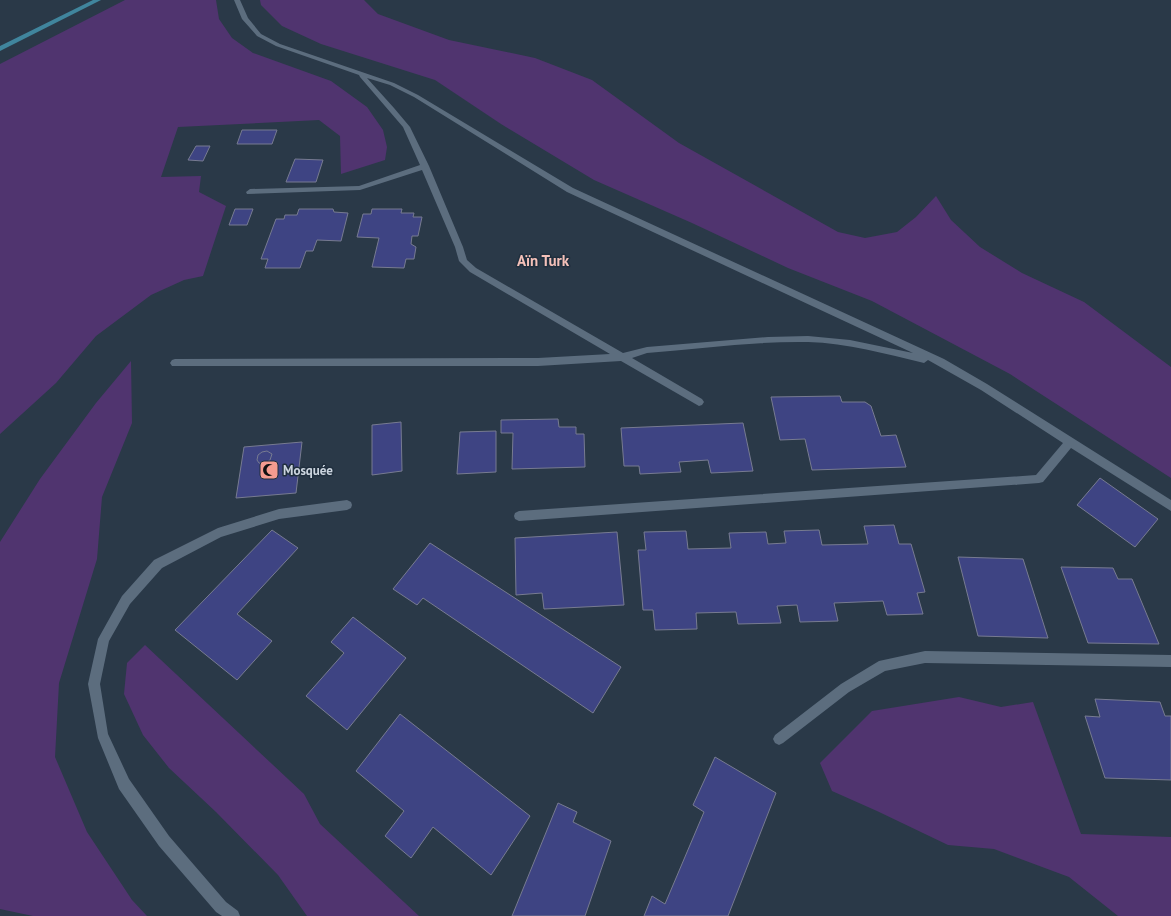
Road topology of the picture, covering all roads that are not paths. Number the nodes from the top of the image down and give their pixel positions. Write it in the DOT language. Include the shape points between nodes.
graph roads {
  1 [pos="98,0"];
  2 [pos="237,0"];
  3 [pos="0,49"];
  4 [pos="361,74"];
  5 [pos="425,166"];
  6 [pos="250,192"];
  7 [pos="624,357"];
  8 [pos="941,362"];
  9 [pos="175,363"];
  10 [pos="699,402"];
  11 [pos="1070,442"];
  12 [pos="347,505"];
  13 [pos="1171,506"];
  14 [pos="519,516"];
  15 [pos="1171,661"];
  16 [pos="779,739"];
  17 [pos="233,916"];
  1 -- 3 [label="main road"];
  2 -- 4 [label="street" via="245,19 259,35 278,45"];
  4 -- 5 [label="street" via="406,127"];
  4 -- 8 [label="street" via="392,84 416,96 570,190"];
  5 -- 6 [label="street" via="360,188"];
  5 -- 7 [label="street" via="463,261 473,270"];
  7 -- 8 [label="street" via="647,350 808,339 850,343"];
  7 -- 9 [label="street" via="538,362"];
  7 -- 10 [label="street"];
  8 -- 11 [label="street"];
  11 -- 13 [label="street"];
  11 -- 14 [label="street" via="1038,479"];
  12 -- 17 [label="street" via="279,514 218,533 158,564 126,600 104,639 94,684 102,734 124,784 164,841 221,908"];
  15 -- 16 [label="street" via="925,657 883,665 845,688"];
}
